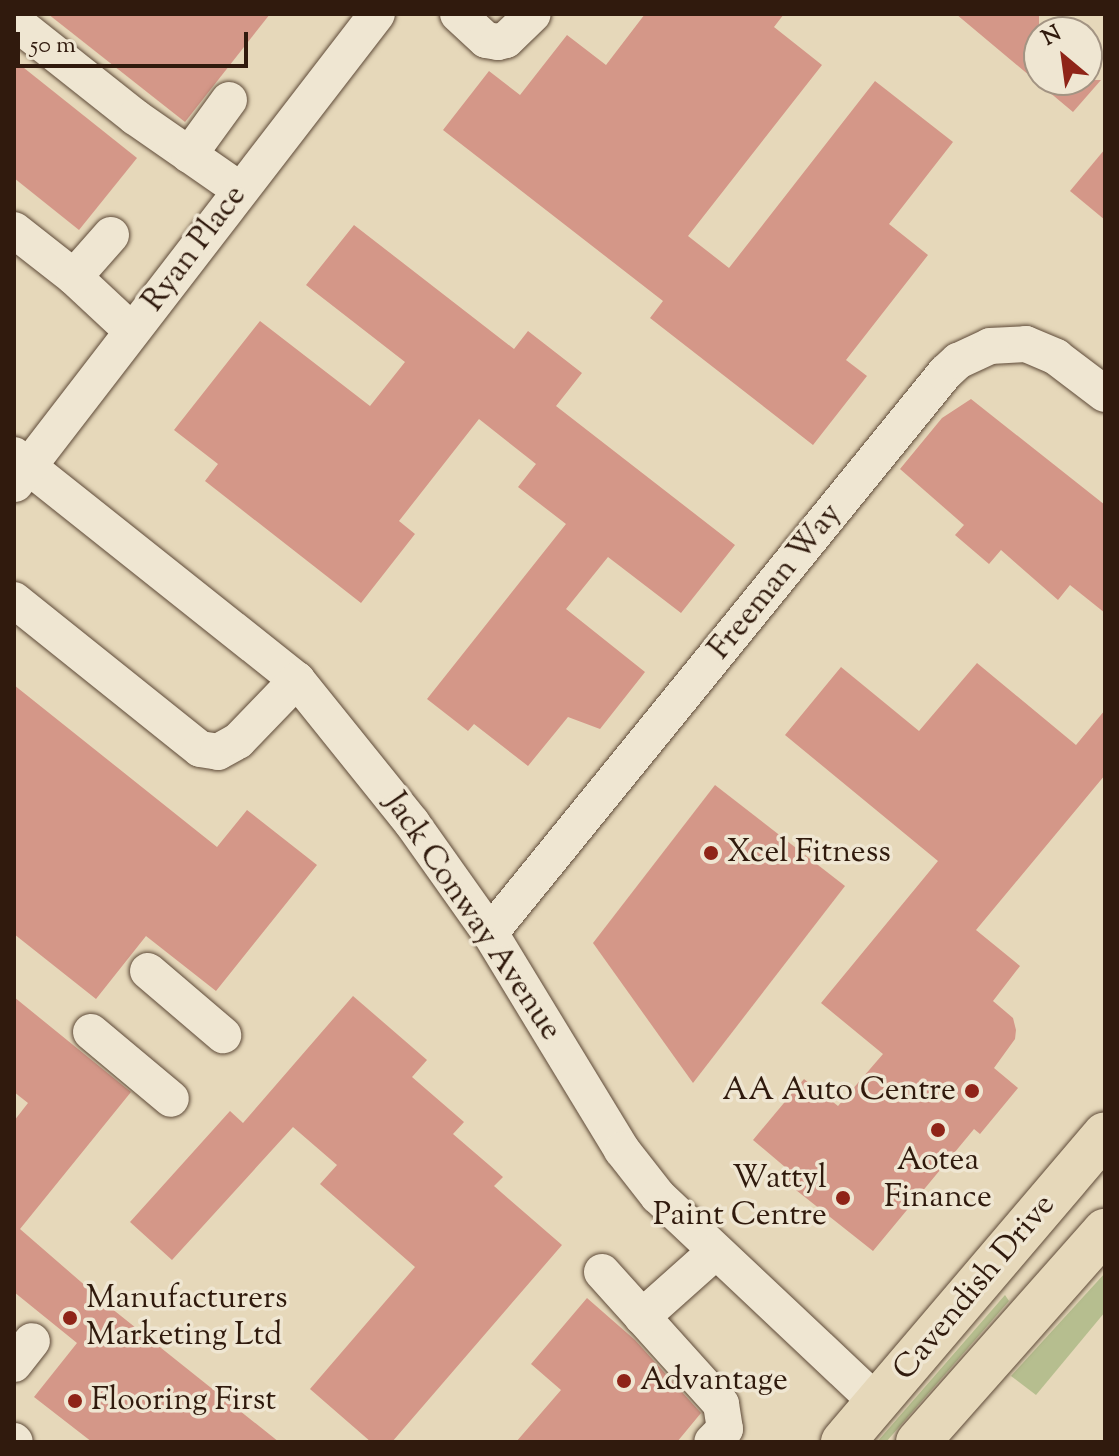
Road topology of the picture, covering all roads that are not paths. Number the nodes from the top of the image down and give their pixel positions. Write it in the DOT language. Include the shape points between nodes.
graph roads {
  1 [pos="377,14"];
  2 [pos="458,14"];
  3 [pos="533,14"];
  4 [pos="14,21"];
  5 [pos="229,100"];
  6 [pos="189,155"];
  7 [pos="240,190"];
  8 [pos="14,230"];
  9 [pos="111,235"];
  10 [pos="74,277"];
  11 [pos="132,331"];
  12 [pos="1105,394"];
  13 [pos="19,469"];
  14 [pos="17,609"];
  15 [pos="297,680"];
  16 [pos="490,933"];
  17 [pos="148,971"];
  18 [pos="91,1032"];
  19 [pos="223,1035"];
  20 [pos="171,1099"];
  21 [pos="1105,1134"];
  22 [pos="1105,1231"];
  23 [pos="715,1252"];
  24 [pos="602,1272"];
  25 [pos="642,1317"];
  26 [pos="878,1403"];
  27 [pos="931,1438"];
  28 [pos="712,1442"];
  29 [pos="843,1442"];
  1 -- 7 [label="street, Ryan Place"];
  2 -- 3 [label="street" via="486,40 498,42"];
  4 -- 6 [label="street"];
  5 -- 6 [label="street"];
  6 -- 7 [label="street"];
  7 -- 11 [label="street, Ryan Place"];
  8 -- 10 [label="street"];
  9 -- 10 [label="street"];
  10 -- 11 [label="street"];
  11 -- 13 [label="street, Ryan Place"];
  12 -- 16 [label="street, Freeman Way" via="1056,357 1026,344 990,346 958,361"];
  13 -- 15 [label="street, Jack Conway Avenue"];
  14 -- 15 [label="street" via="200,749 218,752 238,741"];
  15 -- 16 [label="street, Jack Conway Avenue" via="412,823"];
  16 -- 23 [label="street, Jack Conway Avenue" via="622,1150 658,1196"];
  17 -- 19 [label="street"];
  18 -- 20 [label="street"];
  21 -- 26 [label="main road, Cavendish Drive"];
  22 -- 27 [label="main road, Cavendish Drive"];
  23 -- 25 [label="street"];
  23 -- 26 [label="street, Jack Conway Avenue"];
  24 -- 25 [label="street"];
  25 -- 28 [label="street" via="721,1404 725,1429"];
  26 -- 29 [label="main road, Cavendish Drive"];
}
